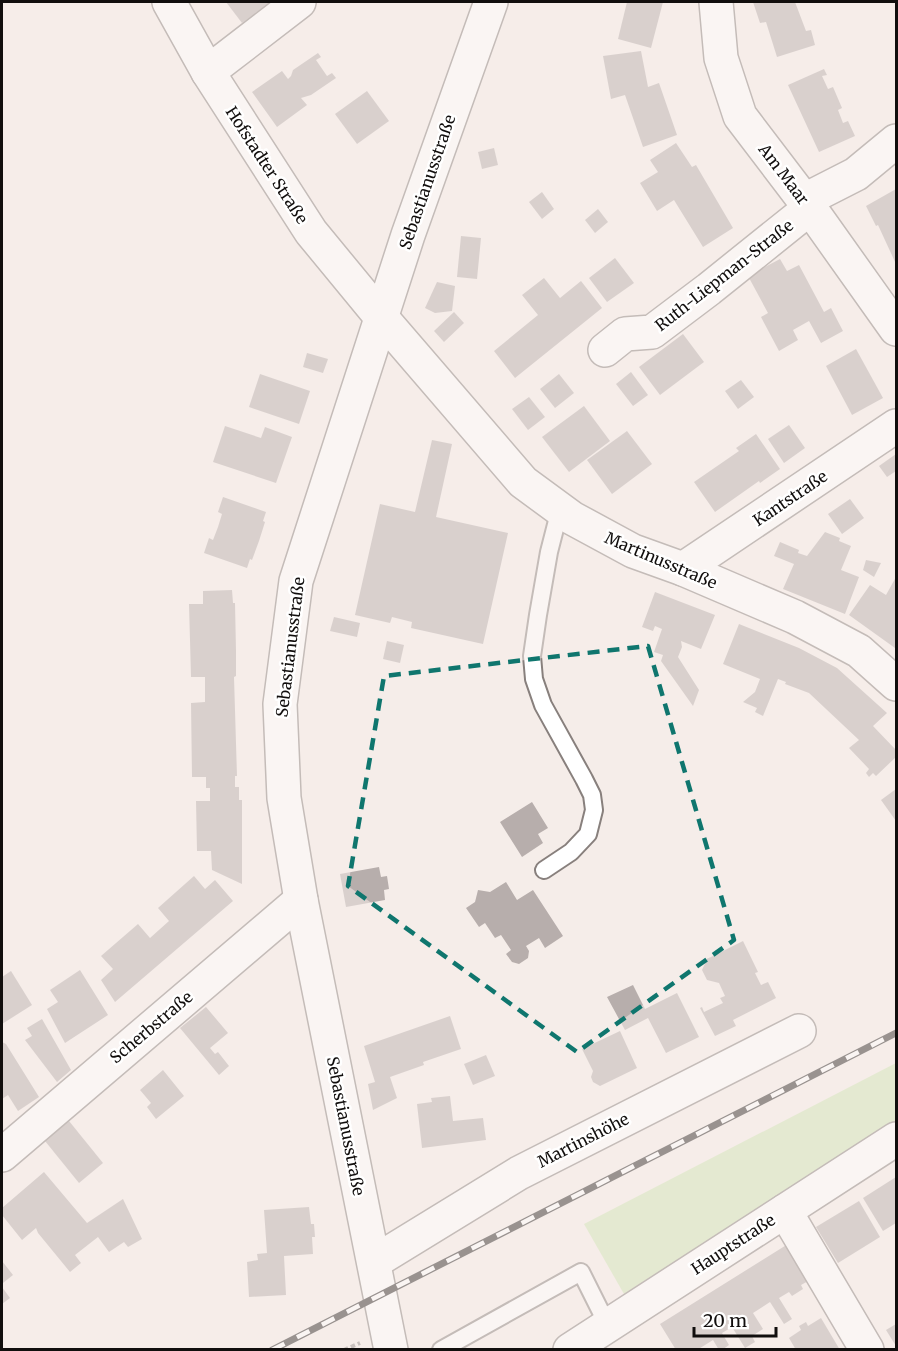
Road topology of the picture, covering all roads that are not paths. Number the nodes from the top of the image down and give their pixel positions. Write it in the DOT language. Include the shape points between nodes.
graph roads {
  1 [pos="169,2"];
  2 [pos="299,2"];
  3 [pos="492,2"];
  4 [pos="716,2"];
  5 [pos="208,72"];
  6 [pos="897,141"];
  7 [pos="807,204"];
  8 [pos="381,317"];
  9 [pos="897,329"];
  10 [pos="605,350"];
  11 [pos="897,426"];
  12 [pos="560,509"];
  13 [pos="683,569"];
  14 [pos="897,684"];
  15 [pos="544,870"];
  16 [pos="301,900"];
  17 [pos="799,1031"];
  18 [pos="897,1139"];
  19 [pos="2,1155"];
  20 [pos="784,1211"];
  21 [pos="374,1262"];
  22 [pos="608,1326"];
  23 [pos="391,1350"];
  24 [pos="441,1350"];
  25 [pos="570,1350"];
  26 [pos="867,1350"];
  1 -- 5 [label="street, Hofstadter Straße"];
  2 -- 5 [label="street"];
  3 -- 8 [label="street, Sebastianusstraße"];
  4 -- 7 [label="street, Am Maar" via="721,58 740,116"];
  5 -- 8 [label="street, Hofstadter Straße" via="311,232"];
  6 -- 7 [label="street, Ruth-Liepman-Straße" via="856,174"];
  7 -- 9 [label="street, Am Maar"];
  7 -- 10 [label="street, Ruth-Liepman-Straße" via="709,289 652,332 626,334"];
  8 -- 12 [label="street, Martinusstraße" via="523,482"];
  8 -- 16 [label="street, Sebastianusstraße" via="296,581 280,704 284,798"];
  11 -- 13 [label="street, Kantstraße"];
  12 -- 13 [label="street, Martinusstraße" via="633,551"];
  12 -- 15 [label="lane" via="537,615 532,656 534,679 543,705 592,795 594,810 588,834 571,852"];
  13 -- 14 [label="street, Martinusstraße" via="859,651"];
  16 -- 19 [label="street, Scherbstraße"];
  16 -- 21 [label="street, Sebastianusstraße"];
  17 -- 21 [label="street, Martinshöhe" via="519,1173"];
  18 -- 20 [label="street, Hauptstraße"];
  20 -- 22 [label="street, Hauptstraße"];
  20 -- 26 [label="street"];
  21 -- 23 [label="street, Sebastianusstraße"];
  22 -- 24 [label="lane" via="581,1272"];
  22 -- 25 [label="street, Hauptstraße"];
}
